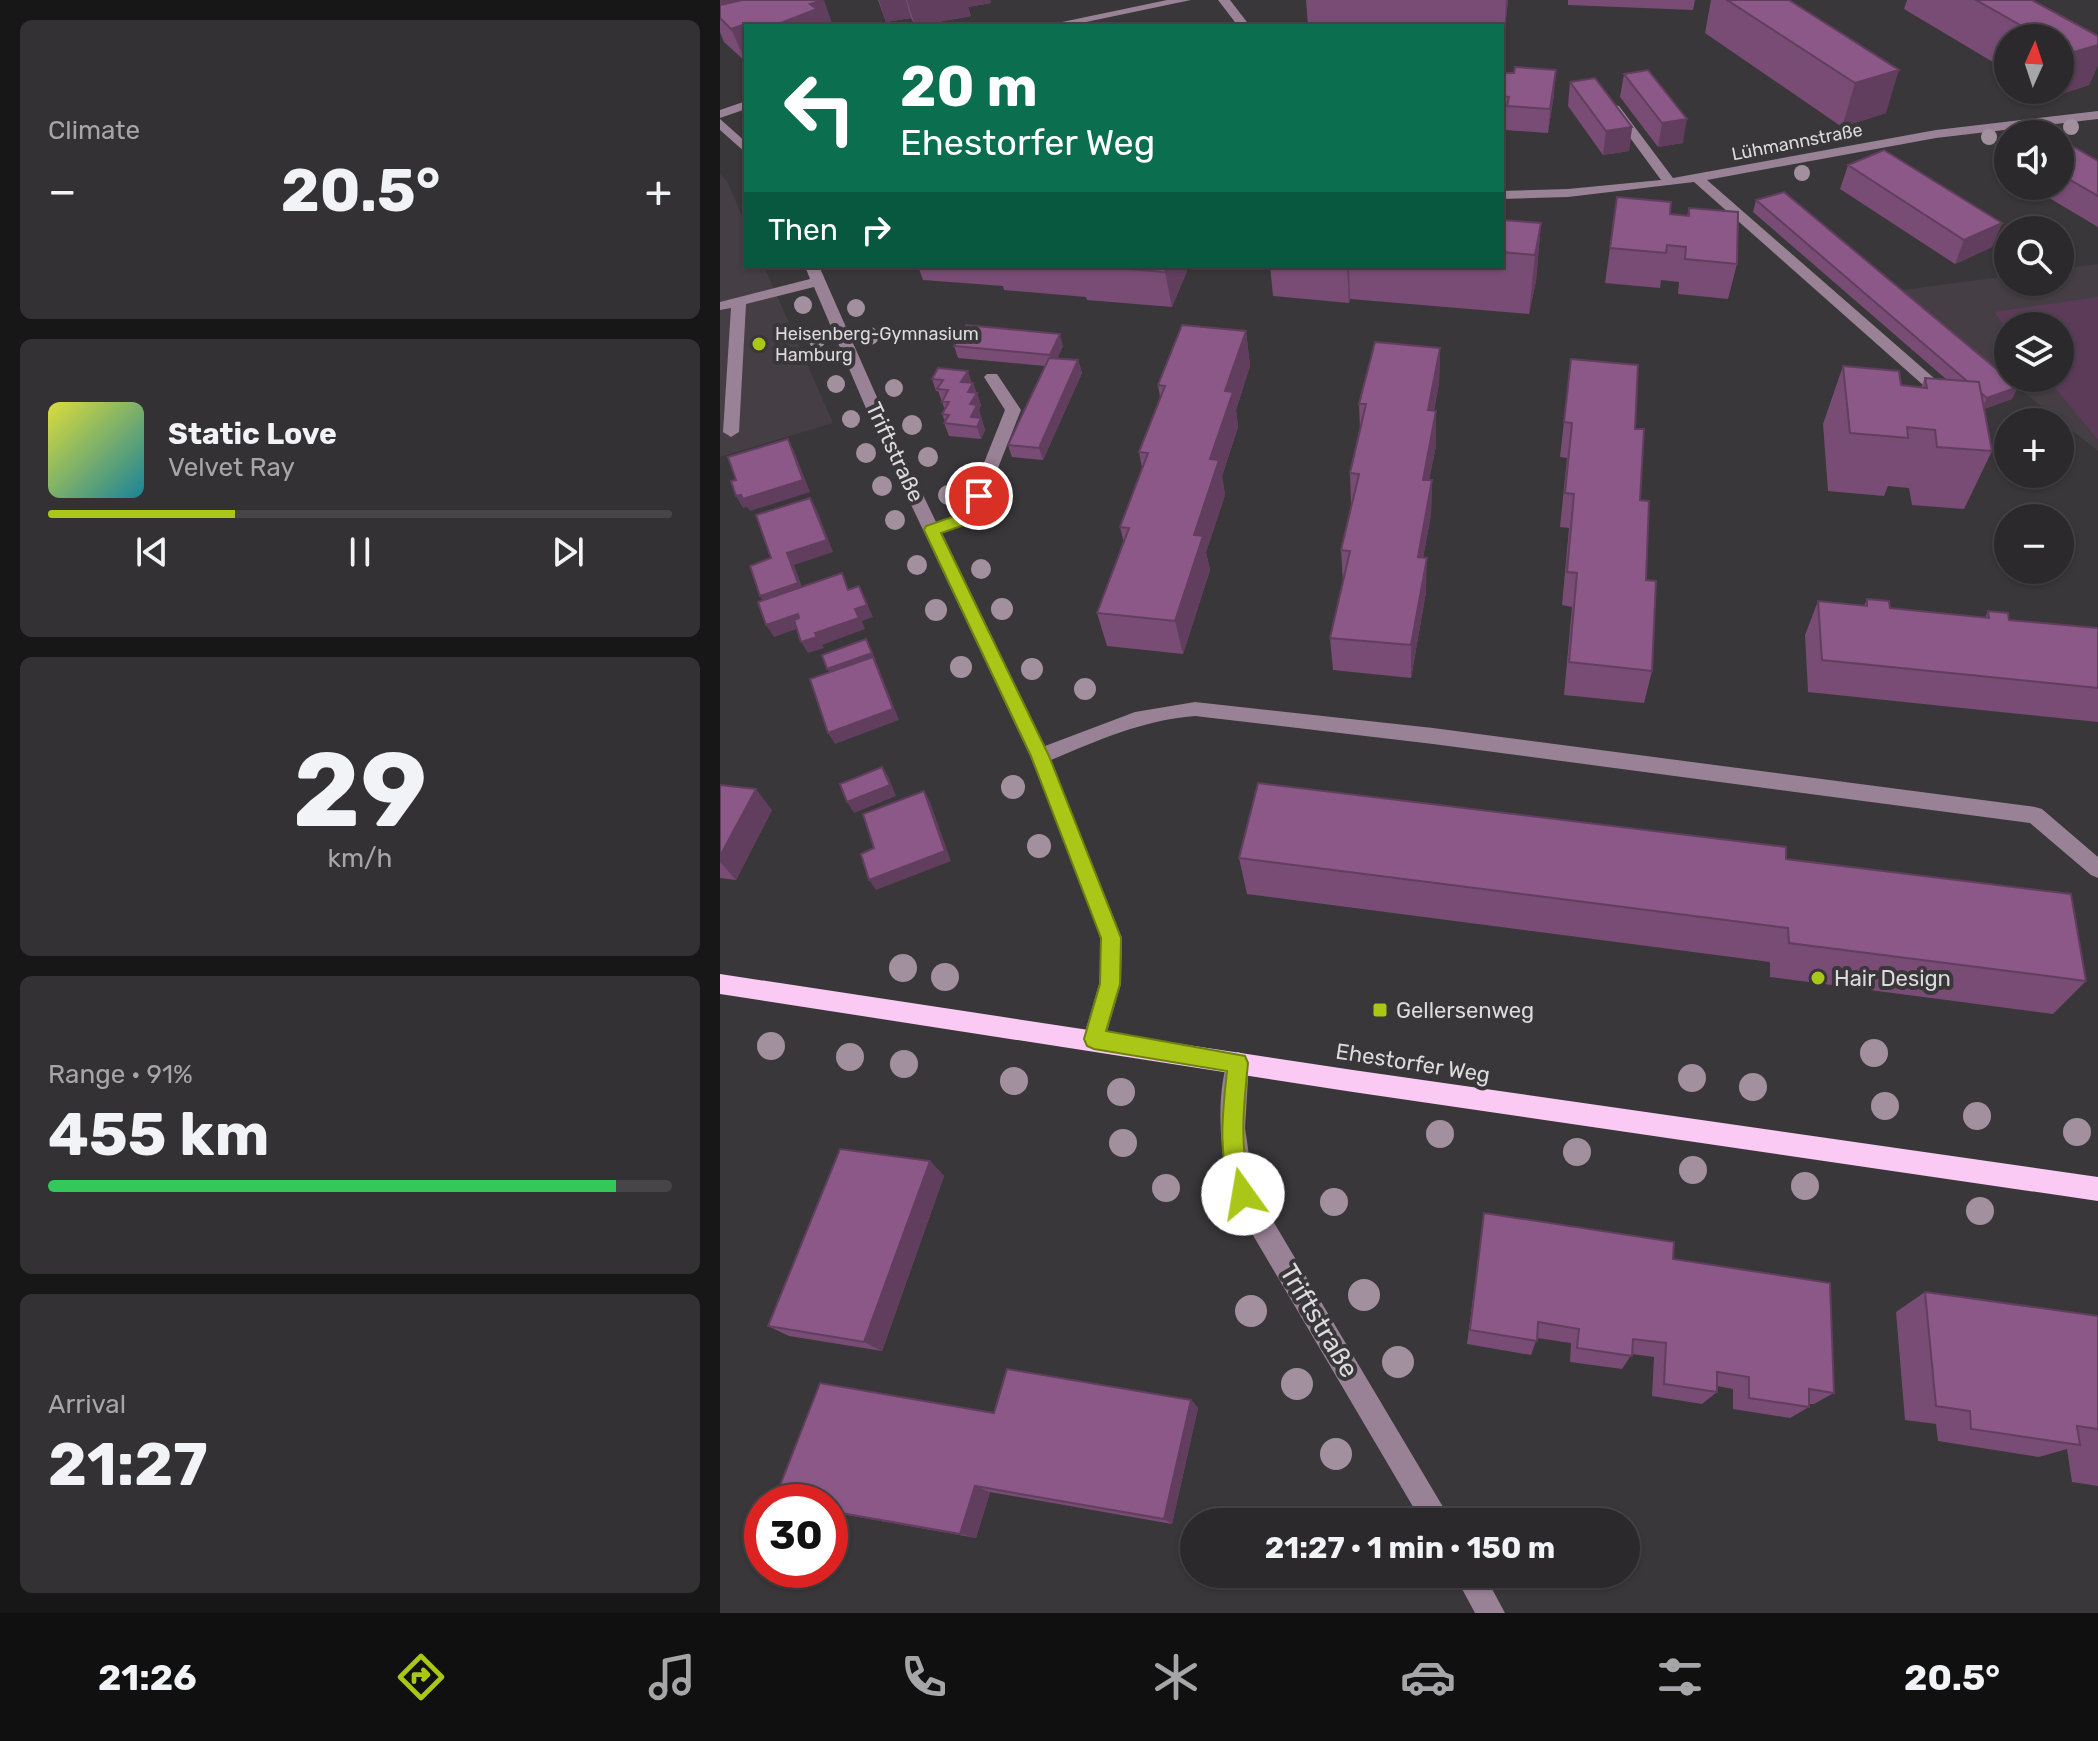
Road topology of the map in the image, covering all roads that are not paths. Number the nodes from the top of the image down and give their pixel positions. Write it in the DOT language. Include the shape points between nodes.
graph roads {
  1 [pos="1185,0"];
  2 [pos="1224,0"];
  3 [pos="1059,24"];
  4 [pos="1242,24"];
  5 [pos="1608,100"];
  6 [pos="744,106"];
  7 [pos="720,114"];
  8 [pos="2098,115"];
  9 [pos="720,123"];
  10 [pos="744,147"];
  11 [pos="1698,179"];
  12 [pos="1670,183"];
  13 [pos="1504,195"];
  14 [pos="816,273"];
  15 [pos="739,303"];
  16 [pos="720,306"];
  17 [pos="992,377"];
  18 [pos="1956,406"];
  19 [pos="731,432"];
  20 [pos="932,530"];
  21 [pos="1040,756"];
  22 [pos="2098,869"];
  23 [pos="720,984"];
  24 [pos="1094,1039"];
  25 [pos="1238,1063"];
  26 [pos="2098,1189"];
  27 [pos="1430,1508"];
  28 [pos="1476,1588"];
  29 [pos="1491,1613"];
  1 -- 3 [label="street"];
  2 -- 4 [label="street"];
  5 -- 12 [label="street"];
  6 -- 7 [label="street"];
  8 -- 11 [label="street, Lühmannstraße" via="1936,134"];
  9 -- 10 [label="street"];
  11 -- 12 [label="street, Lühmannstraße"];
  11 -- 18 [label="street"];
  12 -- 13 [label="street, Lühmannstraße"];
  14 -- 15 [label="street"];
  14 -- 20 [label="street, Triftstraße"];
  15 -- 16 [label="street"];
  15 -- 19 [label="street"];
  17 -- 20 [label="street" via="1013,410 971,517"];
  20 -- 21 [label="street, Triftstraße"];
  21 -- 22 [label="street" via="1122,722 1195,709 2035,815"];
  21 -- 24 [label="street, Triftstraße" via="1111,938 1110,984"];
  23 -- 24 [label="main road, Ehestorfer Weg"];
  24 -- 25 [label="main road, Ehestorfer Weg"];
  25 -- 26 [label="main road, Ehestorfer Weg"];
  25 -- 27 [label="street, Triftstraße" via="1231,1131 1243,1194"];
  28 -- 29 [label="street"];
}
